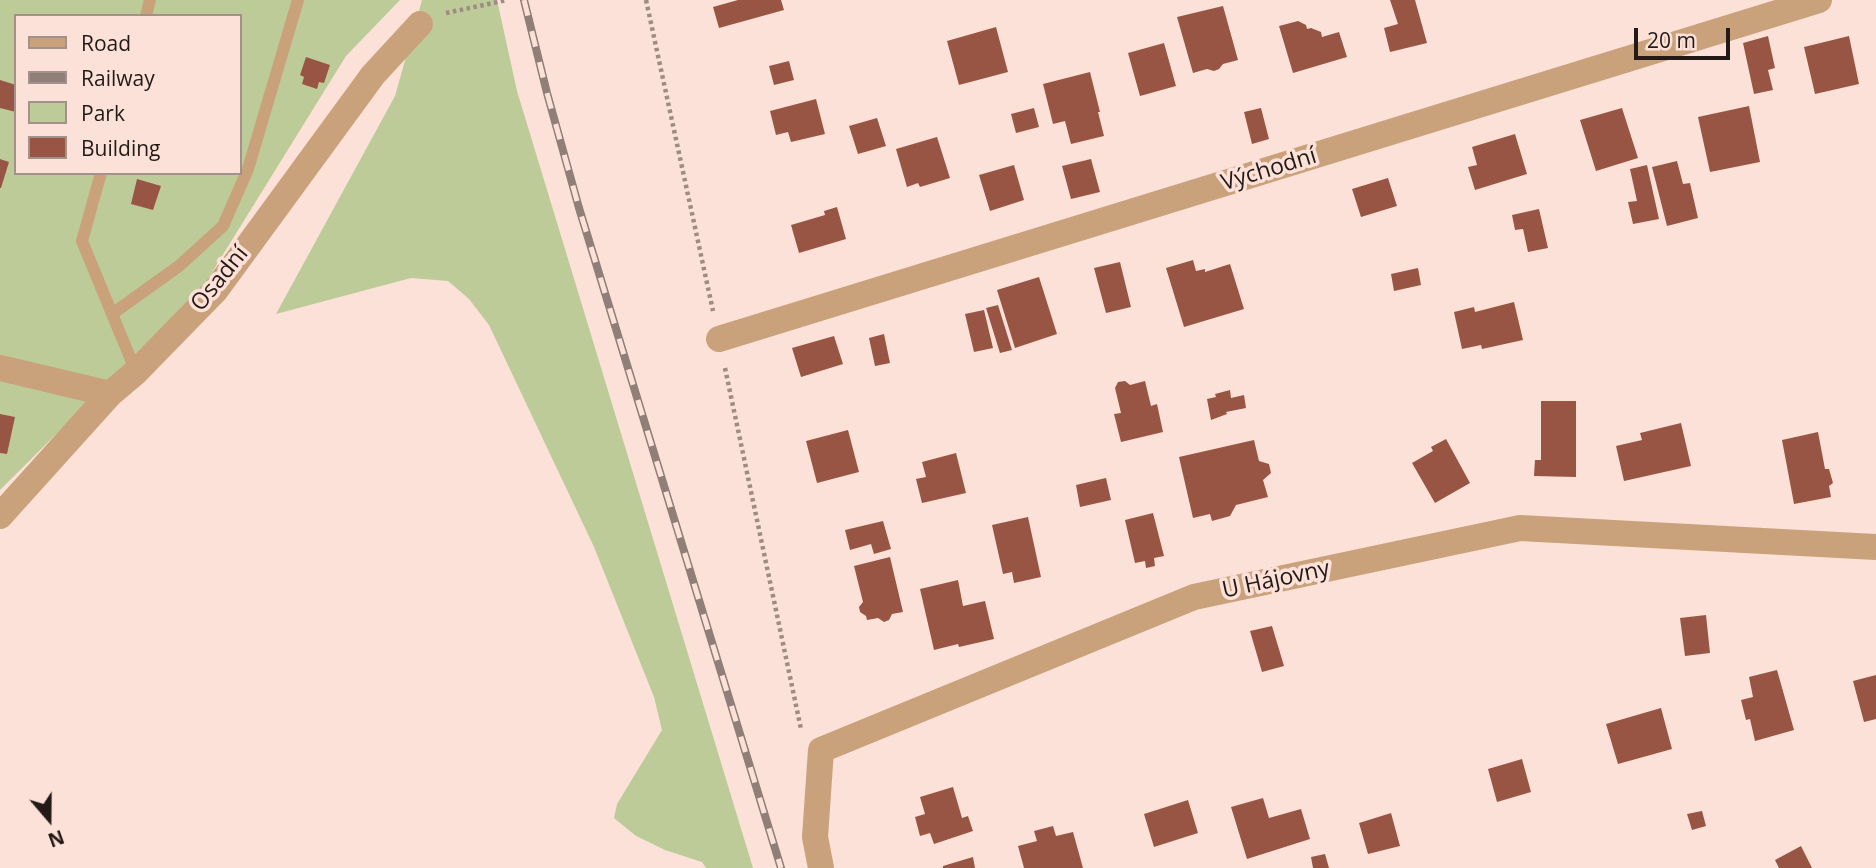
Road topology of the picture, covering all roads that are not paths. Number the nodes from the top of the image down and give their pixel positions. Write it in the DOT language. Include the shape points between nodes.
graph roads {
  1 [pos="298,0"];
  2 [pos="1819,0"];
  3 [pos="420,24"];
  4 [pos="100,175"];
  5 [pos="112,314"];
  6 [pos="719,339"];
  7 [pos="0,368"];
  8 [pos="136,372"];
  9 [pos="110,394"];
  10 [pos="0,516"];
  11 [pos="1876,547"];
  12 [pos="821,868"];
  1 -- 5 [label="lane" via="248,169 223,226 179,266"];
  2 -- 6 [label="street, Východní"];
  3 -- 8 [label="street, Osadní" via="373,75 215,291"];
  4 -- 5 [label="lane" via="82,241"];
  5 -- 8 [label="lane"];
  7 -- 9 [label="street"];
  8 -- 9 [label="street, Osadní"];
  9 -- 10 [label="street, Osadní"];
  11 -- 12 [label="street, U Hájovny" via="1521,528 1194,597 821,750 815,837"];
}
